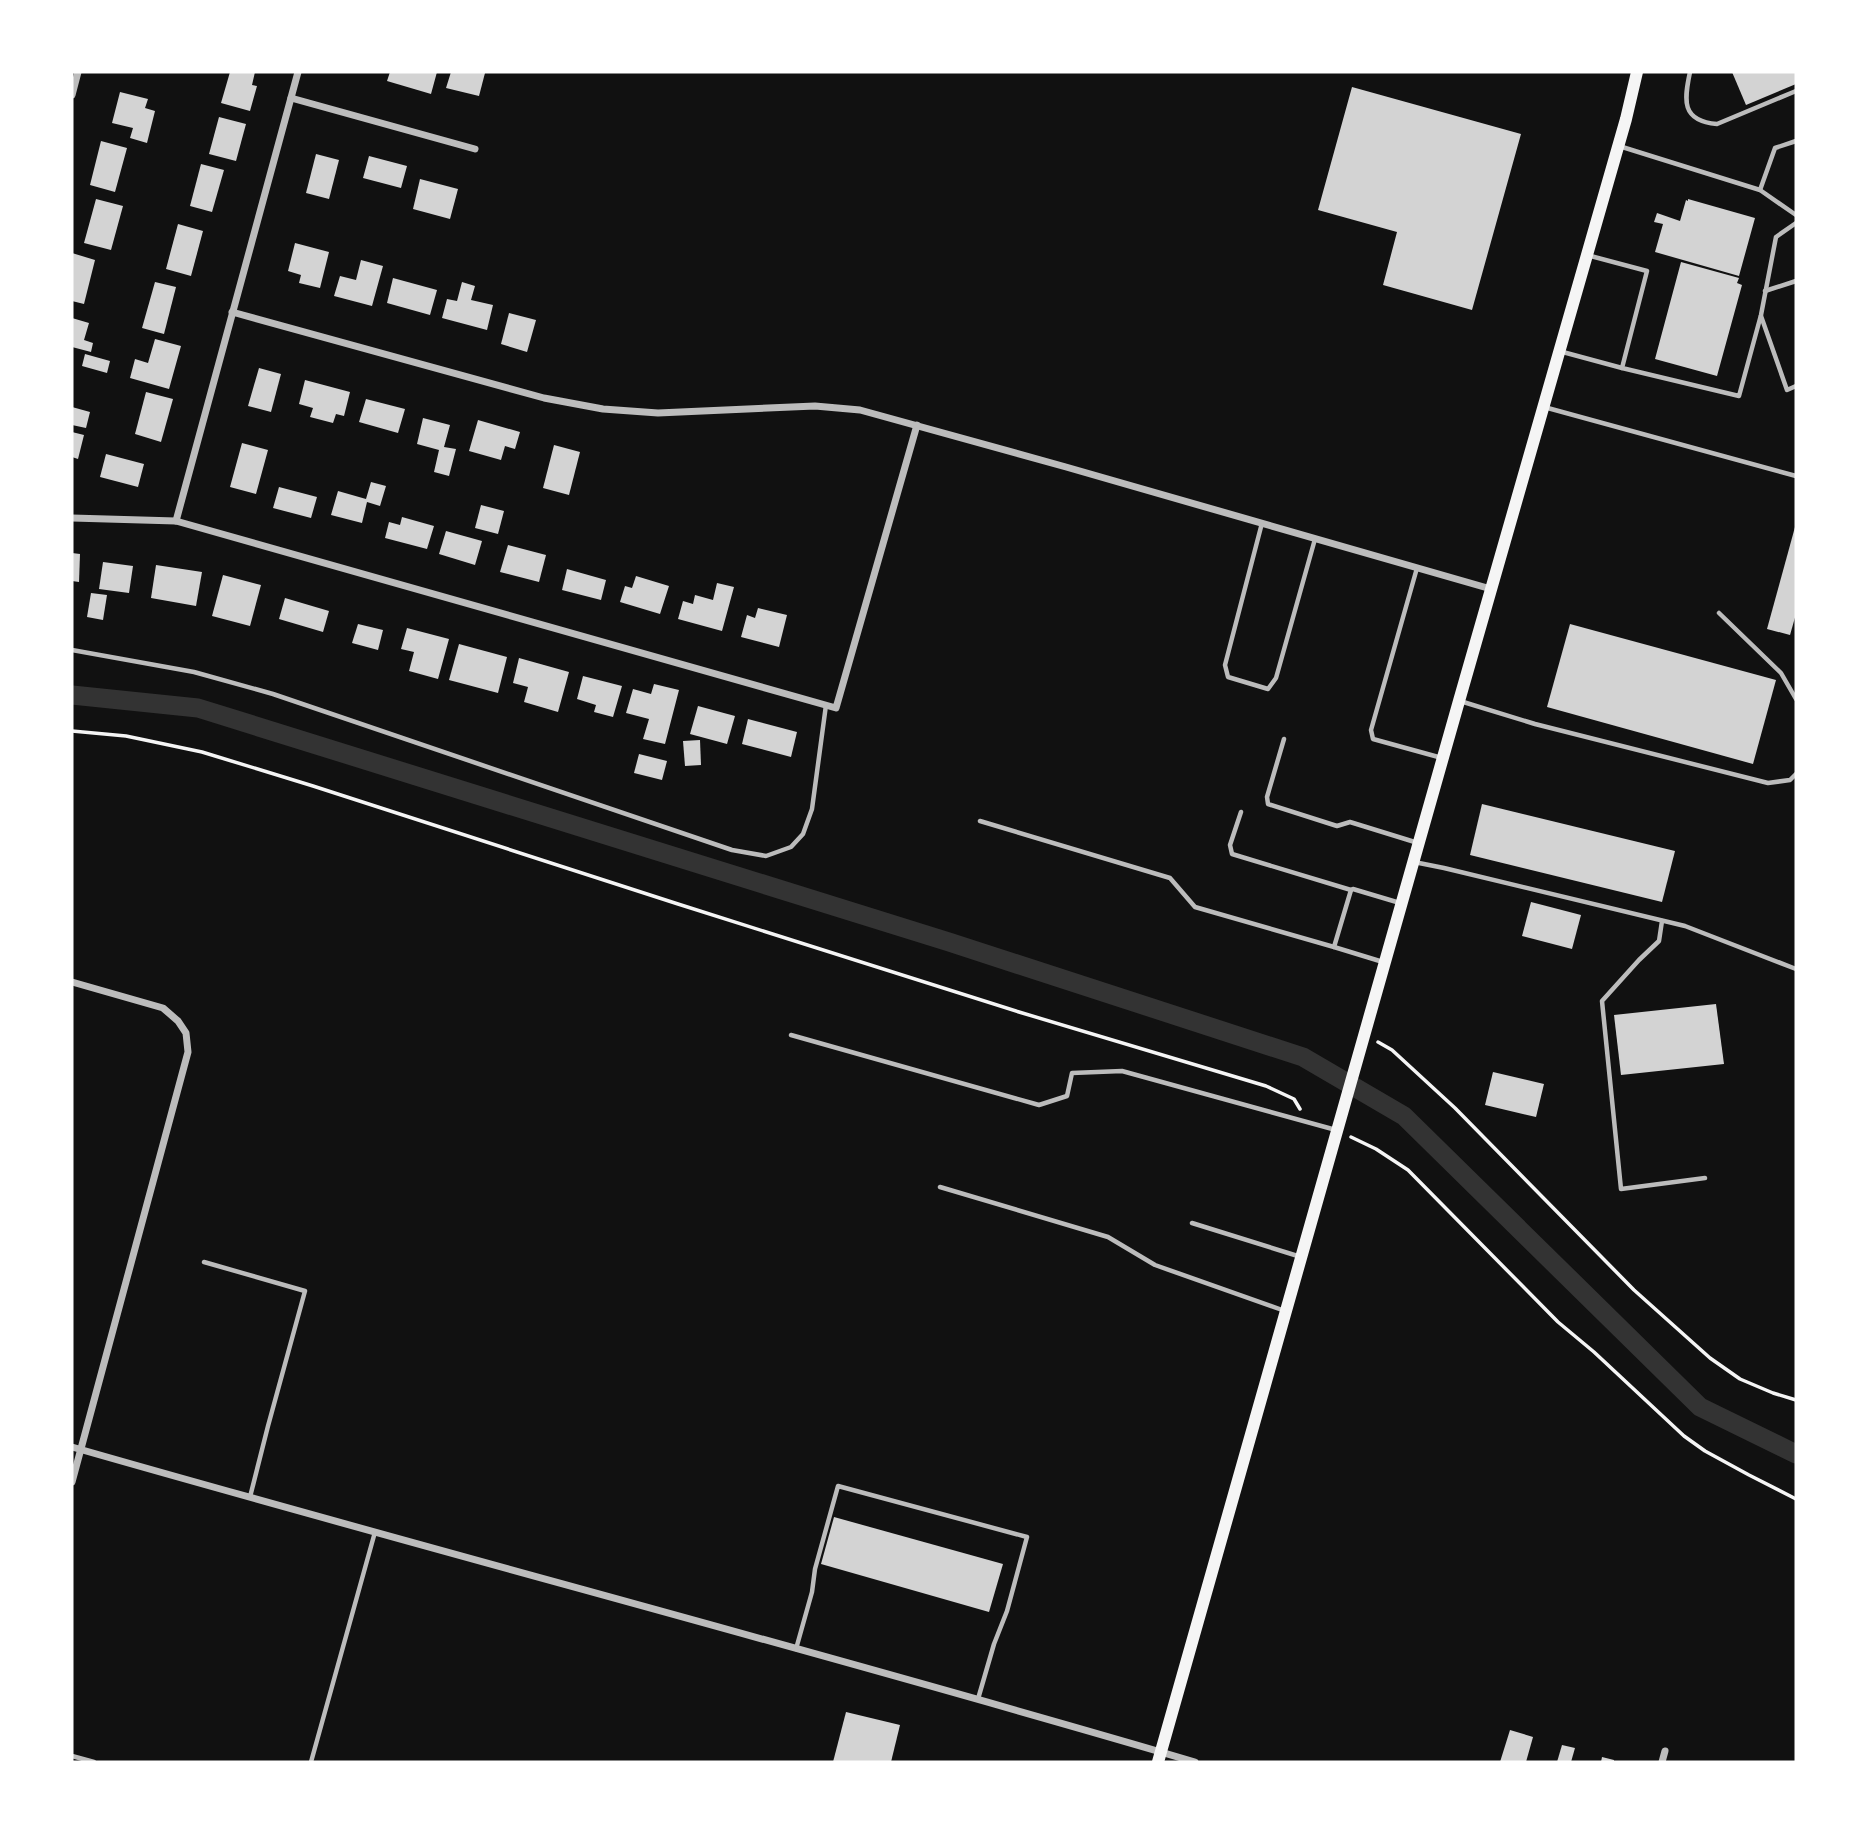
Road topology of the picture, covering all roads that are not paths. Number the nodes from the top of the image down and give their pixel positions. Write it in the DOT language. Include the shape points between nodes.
graph roads {
  1 [pos="78,72"];
  2 [pos="298,72"];
  3 [pos="1637,72"];
  4 [pos="1690,72"];
  5 [pos="1796,92"];
  6 [pos="72,95"];
  7 [pos="291,98"];
  8 [pos="1796,141"];
  9 [pos="1619,145"];
  10 [pos="475,149"];
  11 [pos="1760,190"];
  12 [pos="1796,215"];
  13 [pos="1796,223"];
  14 [pos="1587,254"];
  15 [pos="1796,281"];
  16 [pos="1765,291"];
  17 [pos="232,312"];
  18 [pos="1760,315"];
  19 [pos="1559,351"];
  20 [pos="1622,368"];
  21 [pos="1796,386"];
  22 [pos="1543,407"];
  23 [pos="916,425"];
  24 [pos="1796,476"];
  25 [pos="72,518"];
  26 [pos="176,521"];
  27 [pos="1262,523"];
  28 [pos="1315,539"];
  29 [pos="1418,568"];
  30 [pos="1491,589"];
  31 [pos="1719,613"];
  32 [pos="72,650"];
  33 [pos="1796,699"];
  34 [pos="1459,701"];
  35 [pos="826,705"];
  36 [pos="1284,739"];
  37 [pos="1443,758"];
  38 [pos="1796,774"];
  39 [pos="1241,811"];
  40 [pos="980,821"];
  41 [pos="1419,843"];
  42 [pos="1413,862"];
  43 [pos="1351,890"];
  44 [pos="1401,903"];
  45 [pos="1662,921"];
  46 [pos="1334,947"];
  47 [pos="1385,962"];
  48 [pos="1796,970"];
  49 [pos="72,982"];
  50 [pos="791,1035"];
  51 [pos="1337,1130"];
  52 [pos="1705,1178"];
  53 [pos="940,1187"];
  54 [pos="1192,1223"];
  55 [pos="1301,1257"];
  56 [pos="204,1262"];
  57 [pos="1286,1311"];
  58 [pos="72,1447"];
  59 [pos="81,1449"];
  60 [pos="72,1482"];
  61 [pos="250,1498"];
  62 [pos="374,1532"];
  63 [pos="796,1649"];
  64 [pos="977,1700"];
  65 [pos="1665,1751"];
  66 [pos="72,1756"];
  67 [pos="1160,1757"];
  68 [pos="94,1762"];
  69 [pos="311,1762"];
  70 [pos="1195,1762"];
  71 [pos="1662,1762"];
  1 -- 6 [label="street"];
  2 -- 7 [label="street"];
  3 -- 9 [label="main road"];
  4 -- 5 [label="lane" via="1686,102 1690,111 1707,123 1717,124"];
  7 -- 10 [label="street"];
  7 -- 17 [label="street"];
  8 -- 11 [label="lane" via="1775,148"];
  9 -- 11 [label="lane"];
  9 -- 14 [label="main road"];
  11 -- 12 [label="lane"];
  13 -- 16 [label="lane" via="1776,237"];
  14 -- 19 [label="main road"];
  14 -- 20 [label="lane" via="1647,271"];
  15 -- 16 [label="lane"];
  16 -- 18 [label="lane"];
  17 -- 23 [label="street" via="544,398 603,409 658,413 815,406 860,410"];
  17 -- 26 [label="street"];
  18 -- 20 [label="lane" via="1739,396"];
  18 -- 21 [label="lane" via="1787,390"];
  19 -- 20 [label="lane"];
  19 -- 22 [label="main road"];
  22 -- 24 [label="lane"];
  22 -- 30 [label="main road"];
  23 -- 27 [label="street"];
  23 -- 35 [label="street" via="836,708"];
  25 -- 26 [label="street"];
  26 -- 35 [label="street"];
  27 -- 28 [label="street"];
  27 -- 28 [label="lane" via="1224,665 1228,677 1268,689 1276,678"];
  28 -- 29 [label="street"];
  29 -- 30 [label="street"];
  29 -- 37 [label="lane" via="1371,730 1373,738"];
  30 -- 34 [label="main road"];
  31 -- 33 [label="lane" via="1781,673"];
  32 -- 35 [label="lane" via="194,671 273,694 732,850 765,856 791,847 803,834 812,809"];
  34 -- 37 [label="main road"];
  34 -- 38 [label="lane" via="1769,783 1790,780"];
  36 -- 41 [label="lane" via="1268,804 1337,826 1350,822"];
  37 -- 41 [label="main road"];
  39 -- 43 [label="lane" via="1230,845 1232,854"];
  40 -- 46 [label="lane" via="1170,878 1195,908"];
  41 -- 42 [label="main road"];
  42 -- 44 [label="main road"];
  42 -- 45 [label="lane"];
  43 -- 44 [label="lane"];
  43 -- 46 [label="lane"];
  44 -- 47 [label="main road"];
  45 -- 48 [label="lane"];
  45 -- 52 [label="lane" via="1659,942 1601,1002 1620,1189"];
  46 -- 47 [label="lane"];
  47 -- 51 [label="main road"];
  49 -- 59 [label="street" via="163,1008 186,1033 188,1052"];
  50 -- 51 [label="lane" via="1039,1105 1067,1096 1072,1073 1122,1071"];
  51 -- 55 [label="main road"];
  53 -- 57 [label="lane" via="1108,1237 1155,1265"];
  54 -- 55 [label="lane"];
  55 -- 57 [label="main road"];
  56 -- 61 [label="lane" via="305,1291"];
  57 -- 67 [label="main road"];
  58 -- 59 [label="street"];
  59 -- 60 [label="street"];
  59 -- 61 [label="street"];
  61 -- 62 [label="street"];
  62 -- 63 [label="street"];
  62 -- 69 [label="lane"];
  63 -- 64 [label="street"];
  63 -- 64 [label="lane" via="838,1486 1027,1537"];
  64 -- 67 [label="street"];
  65 -- 71 [label="street"];
  66 -- 68 [label="lane"];
  67 -- 70 [label="street"];
}
